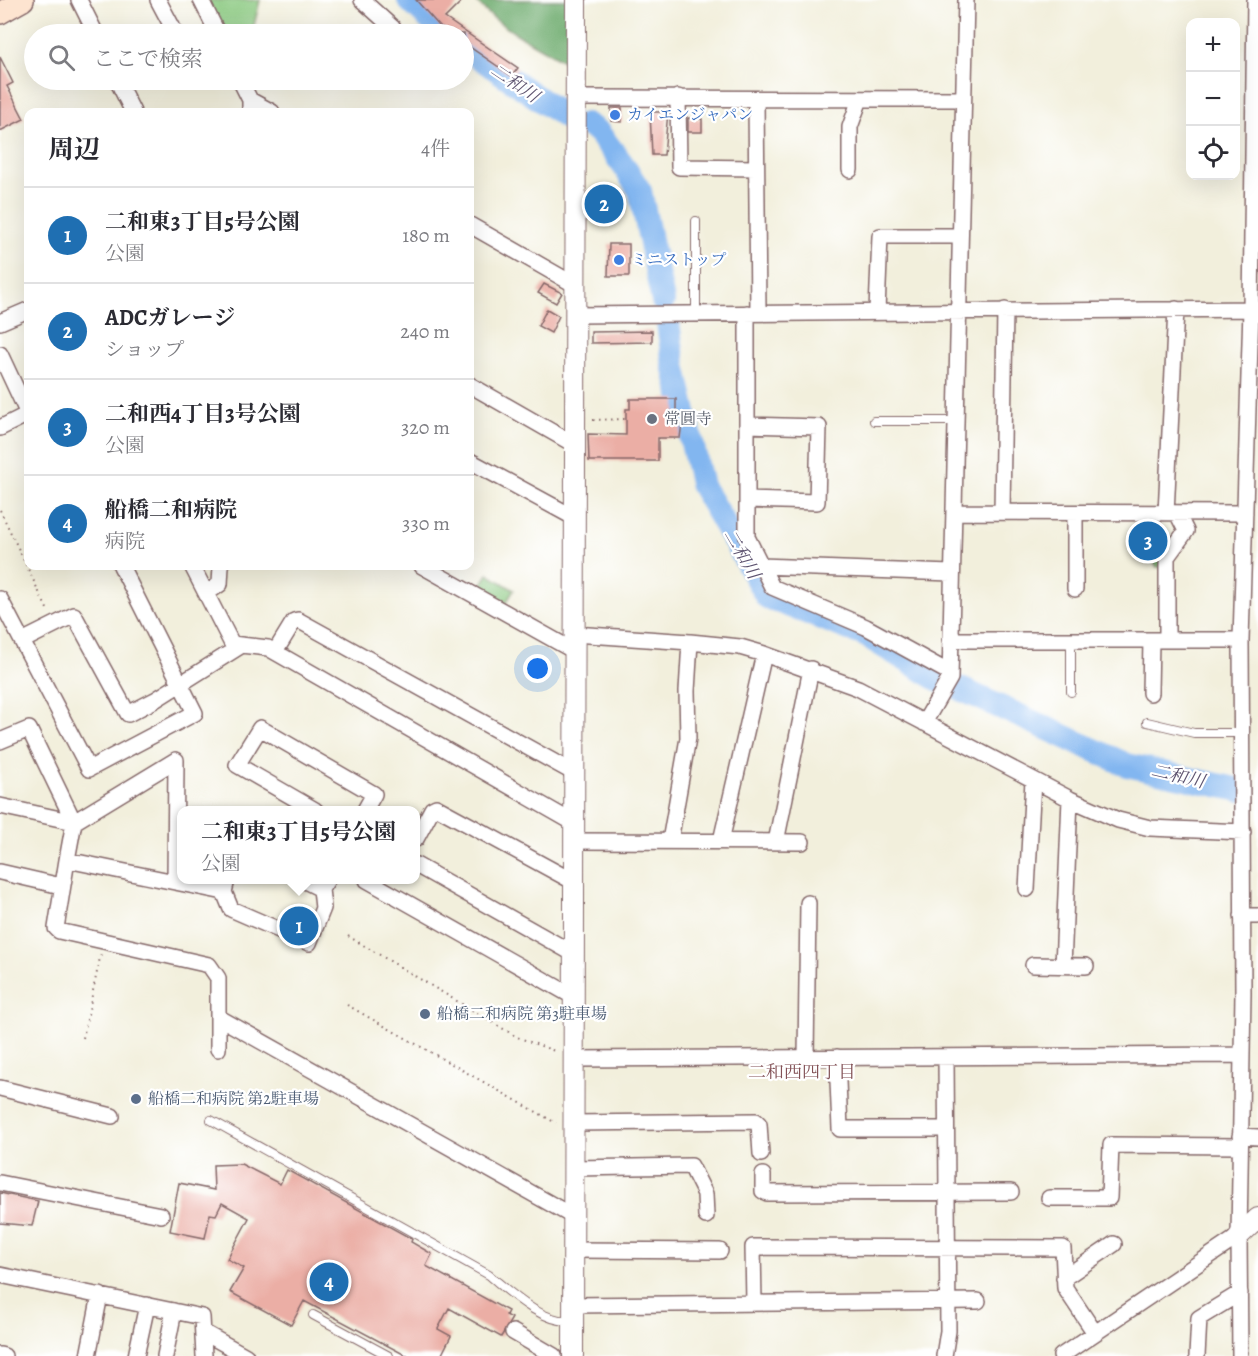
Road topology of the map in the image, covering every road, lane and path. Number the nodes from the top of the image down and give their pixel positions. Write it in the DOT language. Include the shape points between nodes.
graph roads {
  1 [pos="23,0"];
  2 [pos="79,0"];
  3 [pos="158,0"];
  4 [pos="201,0"];
  5 [pos="362,0"];
  6 [pos="576,0"];
  7 [pos="966,0"];
  8 [pos="1255,0"];
  9 [pos="0,13"];
  10 [pos="91,24"];
  11 [pos="171,24"];
  12 [pos="213,24"];
  13 [pos="389,24"];
  14 [pos="122,90"];
  15 [pos="243,90"];
  16 [pos="678,97"];
  17 [pos="576,98"];
  18 [pos="860,99"];
  19 [pos="963,99"];
  20 [pos="756,100"];
  21 [pos="131,108"];
  22 [pos="250,108"];
  23 [pos="756,168"];
  24 [pos="850,170"];
  25 [pos="1256,175"];
  26 [pos="696,221"];
  27 [pos="474,227"];
  28 [pos="960,236"];
  29 [pos="575,285"];
  30 [pos="1176,309"];
  31 [pos="1255,309"];
  32 [pos="958,310"];
  33 [pos="1005,310"];
  34 [pos="877,311"];
  35 [pos="24,312"];
  36 [pos="752,312"];
  37 [pos="696,313"];
  38 [pos="575,315"];
  39 [pos="0,322"];
  40 [pos="0,354"];
  41 [pos="474,387"];
  42 [pos="24,405"];
  43 [pos="24,416"];
  44 [pos="625,419"];
  45 [pos="593,420"];
  46 [pos="874,421"];
  47 [pos="956,421"];
  48 [pos="748,425"];
  49 [pos="0,428"];
  50 [pos="575,445"];
  51 [pos="474,463"];
  52 [pos="1252,494"];
  53 [pos="747,500"];
  54 [pos="0,510"];
  55 [pos="954,512"];
  56 [pos="1002,512"];
  57 [pos="1075,513"];
  58 [pos="1172,513"];
  59 [pos="1245,513"];
  60 [pos="575,518"];
  61 [pos="24,560"];
  62 [pos="761,566"];
  63 [pos="1251,567"];
  64 [pos="29,570"];
  65 [pos="123,570"];
  66 [pos="194,570"];
  67 [pos="220,570"];
  68 [pos="430,570"];
  69 [pos="951,573"];
  70 [pos="1075,589"];
  71 [pos="207,593"];
  72 [pos="0,599"];
  73 [pos="55,625"];
  74 [pos="950,640"];
  75 [pos="1071,640"];
  76 [pos="1150,640"];
  77 [pos="1167,640"];
  78 [pos="1241,640"];
  79 [pos="22,641"];
  80 [pos="690,642"];
  81 [pos="574,643"];
  82 [pos="238,646"];
  83 [pos="275,652"];
  84 [pos="764,654"];
  85 [pos="811,669"];
  86 [pos="1251,677"];
  87 [pos="947,680"];
  88 [pos="180,684"];
  89 [pos="1071,692"];
  90 [pos="1150,693"];
  91 [pos="1148,722"];
  92 [pos="924,723"];
  93 [pos="1244,733"];
  94 [pos="0,741"];
  95 [pos="574,773"];
  96 [pos="1033,780"];
  97 [pos="1070,799"];
  98 [pos="0,806"];
  99 [pos="308,806"];
  100 [pos="367,806"];
  101 [pos="74,822"];
  102 [pos="420,832"];
  103 [pos="574,832"];
  104 [pos="670,841"];
  105 [pos="721,841"];
  106 [pos="776,842"];
  107 [pos="802,842"];
  108 [pos="1248,842"];
  109 [pos="67,860"];
  110 [pos="420,867"];
  111 [pos="0,872"];
  112 [pos="175,882"];
  113 [pos="574,882"];
  114 [pos="200,884"];
  115 [pos="324,884"];
  116 [pos="376,884"];
  117 [pos="61,886"];
  118 [pos="226,886"];
  119 [pos="1027,889"];
  120 [pos="808,903"];
  121 [pos="1242,916"];
  122 [pos="1258,916"];
  123 [pos="348,936"];
  124 [pos="103,941"];
  125 [pos="574,954"];
  126 [pos="1032,965"];
  127 [pos="1063,966"];
  128 [pos="1086,966"];
  129 [pos="1251,993"];
  130 [pos="574,997"];
  131 [pos="347,1005"];
  132 [pos="218,1017"];
  133 [pos="83,1038"];
  134 [pos="218,1049"];
  135 [pos="1242,1055"];
  136 [pos="806,1057"];
  137 [pos="837,1057"];
  138 [pos="946,1057"];
  139 [pos="574,1058"];
  140 [pos="0,1088"];
  141 [pos="112,1116"];
  142 [pos="211,1120"];
  143 [pos="574,1128"];
  144 [pos="946,1129"];
  145 [pos="1258,1137"];
  146 [pos="1240,1141"];
  147 [pos="761,1154"];
  148 [pos="574,1168"];
  149 [pos="763,1175"];
  150 [pos="0,1183"];
  151 [pos="946,1192"];
  152 [pos="1011,1192"];
  153 [pos="1049,1198"];
  154 [pos="161,1215"];
  155 [pos="706,1216"];
  156 [pos="573,1217"];
  157 [pos="1258,1218"];
  158 [pos="1239,1236"];
  159 [pos="1114,1244"];
  160 [pos="946,1247"];
  161 [pos="574,1250"];
  162 [pos="720,1251"];
  163 [pos="0,1275"];
  164 [pos="1064,1278"];
  165 [pos="1239,1293"];
  166 [pos="100,1295"];
  167 [pos="978,1301"];
  168 [pos="948,1302"];
  169 [pos="753,1303"];
  170 [pos="147,1305"];
  171 [pos="174,1311"];
  172 [pos="573,1313"];
  173 [pos="313,1315"];
  174 [pos="203,1332"];
  175 [pos="513,1332"];
  176 [pos="1095,1333"];
  177 [pos="88,1356"];
  178 [pos="136,1356"];
  179 [pos="165,1356"];
  180 [pos="204,1356"];
  181 [pos="246,1356"];
  182 [pos="389,1356"];
  183 [pos="554,1356"];
  184 [pos="573,1356"];
  185 [pos="945,1356"];
  186 [pos="1061,1356"];
  187 [pos="1197,1356"];
  188 [pos="1240,1356"];
  1 -- 9 [label="main road"];
  2 -- 10 [label="street"];
  3 -- 11 [label="street"];
  4 -- 12 [label="street"];
  5 -- 13 [label="street"];
  6 -- 17 [label="street"];
  7 -- 19 [label="street"];
  8 -- 25 [label="street"];
  14 -- 21 [label="street"];
  15 -- 22 [label="street"];
  16 -- 17 [label="street"];
  16 -- 20 [label="street"];
  16 -- 23 [label="street" via="679,167"];
  17 -- 29 [label="street"];
  18 -- 19 [label="street"];
  18 -- 20 [label="street"];
  18 -- 24 [label="street" via="850,127"];
  19 -- 28 [label="street"];
  20 -- 23 [label="street"];
  23 -- 36 [label="street"];
  25 -- 31 [label="street"];
  26 -- 37 [label="lane"];
  27 -- 29 [label="street"];
  28 -- 32 [label="street"];
  28 -- 34 [label="street" via="880,236"];
  29 -- 38 [label="street"];
  30 -- 31 [label="street"];
  30 -- 33 [label="street"];
  30 -- 58 [label="street"];
  31 -- 52 [label="street"];
  32 -- 33 [label="street"];
  32 -- 34 [label="street"];
  32 -- 47 [label="street"];
  33 -- 56 [label="street"];
  34 -- 36 [label="street"];
  35 -- 39 [label="street"];
  36 -- 37 [label="street"];
  36 -- 48 [label="street"];
  37 -- 38 [label="street"];
  38 -- 50 [label="street"];
  40 -- 42 [label="street"];
  41 -- 50 [label="street"];
  43 -- 49 [label="street"];
  44 -- 45 [label="path"];
  46 -- 47 [label="lane"];
  47 -- 55 [label="street"];
  48 -- 53 [label="street"];
  48 -- 53 [label="street" via="819,427 817,502"];
  50 -- 60 [label="street"];
  51 -- 60 [label="street"];
  52 -- 59 [label="street"];
  53 -- 62 [label="street" via="747,537"];
  54 -- 61 [label="path"];
  55 -- 56 [label="street"];
  55 -- 69 [label="street"];
  56 -- 57 [label="street"];
  57 -- 58 [label="street"];
  57 -- 70 [label="street"];
  58 -- 59 [label="street"];
  58 -- 77 [label="street" via="1186,531 1167,557"];
  59 -- 63 [label="street"];
  60 -- 81 [label="street"];
  62 -- 69 [label="street"];
  62 -- 87 [label="street" via="772,588 866,627"];
  63 -- 78 [label="street"];
  64 -- 73 [label="path"];
  65 -- 88 [label="street"];
  66 -- 71 [label="street"];
  67 -- 71 [label="street" via="220,584"];
  68 -- 81 [label="street"];
  69 -- 74 [label="street"];
  71 -- 82 [label="street" via="228,641"];
  72 -- 79 [label="street"];
  73 -- 79 [label="street"];
  73 -- 88 [label="street" via="74,615 128,714"];
  74 -- 75 [label="street"];
  74 -- 87 [label="street"];
  75 -- 76 [label="street"];
  75 -- 89 [label="lane"];
  76 -- 77 [label="street"];
  76 -- 90 [label="street"];
  77 -- 78 [label="street"];
  78 -- 86 [label="street"];
  79 -- 88 [label="street" via="89,769 195,713"];
  80 -- 81 [label="street"];
  80 -- 84 [label="street" via="740,647"];
  80 -- 104 [label="street" via="688,738"];
  81 -- 95 [label="street"];
  82 -- 83 [label="street"];
  82 -- 88 [label="street"];
  83 -- 95 [label="street" via="298,620"];
  83 -- 103 [label="street"];
  84 -- 85 [label="street"];
  84 -- 105 [label="street"];
  85 -- 92 [label="street" via="858,688"];
  85 -- 106 [label="street"];
  86 -- 93 [label="street"];
  87 -- 92 [label="street"];
  91 -- 93 [label="lane" via="1194,733"];
  92 -- 96 [label="street"];
  93 -- 108 [label="street"];
  94 -- 101 [label="street" via="29,729"];
  95 -- 103 [label="street"];
  96 -- 97 [label="street"];
  96 -- 119 [label="street"];
  97 -- 108 [label="street" via="1118,820 1150,828"];
  97 -- 127 [label="street"];
  98 -- 101 [label="street"];
  99 -- 100 [label="street" via="237,765 260,728 374,794"];
  101 -- 109 [label="street"];
  101 -- 112 [label="street" via="176,760"];
  102 -- 113 [label="street" via="436,807"];
  103 -- 104 [label="street"];
  103 -- 113 [label="street"];
  104 -- 105 [label="street"];
  105 -- 106 [label="street"];
  106 -- 107 [label="street"];
  108 -- 121 [label="street"];
  109 -- 112 [label="street"];
  109 -- 117 [label="street"];
  110 -- 125 [label="street"];
  111 -- 117 [label="street"];
  113 -- 125 [label="street"];
  114 -- 118 [label="street"];
  115 -- 118 [label="street" via="323,908 309,943 231,909"];
  116 -- 130 [label="street"];
  117 -- 124 [label="street" via="56,928"];
  120 -- 136 [label="street"];
  121 -- 122 [label="street"];
  121 -- 129 [label="street"];
  123 -- 139 [label="path" via="517,1037"];
  124 -- 132 [label="street" via="209,965 218,978"];
  124 -- 133 [label="path"];
  125 -- 130 [label="street"];
  126 -- 127 [label="street"];
  127 -- 128 [label="street"];
  129 -- 135 [label="street"];
  130 -- 139 [label="street"];
  131 -- 143 [label="path"];
  132 -- 134 [label="street"];
  132 -- 156 [label="street"];
  135 -- 138 [label="street"];
  135 -- 146 [label="street"];
  136 -- 137 [label="street"];
  136 -- 139 [label="street"];
  137 -- 138 [label="street"];
  137 -- 144 [label="street" via="840,1128"];
  138 -- 144 [label="street"];
  139 -- 143 [label="street"];
  140 -- 141 [label="street"];
  142 -- 172 [label="lane" via="489,1275 553,1319"];
  143 -- 147 [label="street" via="756,1121"];
  143 -- 148 [label="street"];
  144 -- 151 [label="street"];
  145 -- 146 [label="street"];
  146 -- 153 [label="street" via="1111,1145 1109,1198"];
  146 -- 158 [label="street"];
  148 -- 155 [label="street" via="692,1166 705,1194"];
  148 -- 156 [label="street"];
  149 -- 151 [label="street" via="763,1191 767,1193"];
  150 -- 154 [label="street"];
  151 -- 152 [label="street"];
  151 -- 160 [label="street"];
  156 -- 161 [label="street"];
  157 -- 158 [label="street"];
  158 -- 165 [label="street"];
  158 -- 176 [label="street"];
  159 -- 164 [label="street"];
  160 -- 164 [label="street" via="1064,1248"];
  160 -- 168 [label="street"];
  160 -- 169 [label="street" via="753,1246"];
  161 -- 162 [label="street"];
  161 -- 172 [label="street"];
  163 -- 166 [label="street"];
  164 -- 176 [label="street" via="1065,1288"];
  165 -- 187 [label="street" via="1199,1318"];
  165 -- 188 [label="street"];
  166 -- 170 [label="street"];
  166 -- 177 [label="street"];
  167 -- 168 [label="street"];
  168 -- 169 [label="street"];
  168 -- 185 [label="street"];
  169 -- 172 [label="street"];
  170 -- 171 [label="street"];
  170 -- 178 [label="street"];
  171 -- 174 [label="street" via="202,1317"];
  171 -- 179 [label="street"];
  172 -- 184 [label="street"];
  173 -- 182 [label="lane"];
  174 -- 180 [label="street"];
  174 -- 181 [label="street"];
  175 -- 183 [label="street"];
  176 -- 186 [label="street"];
}
